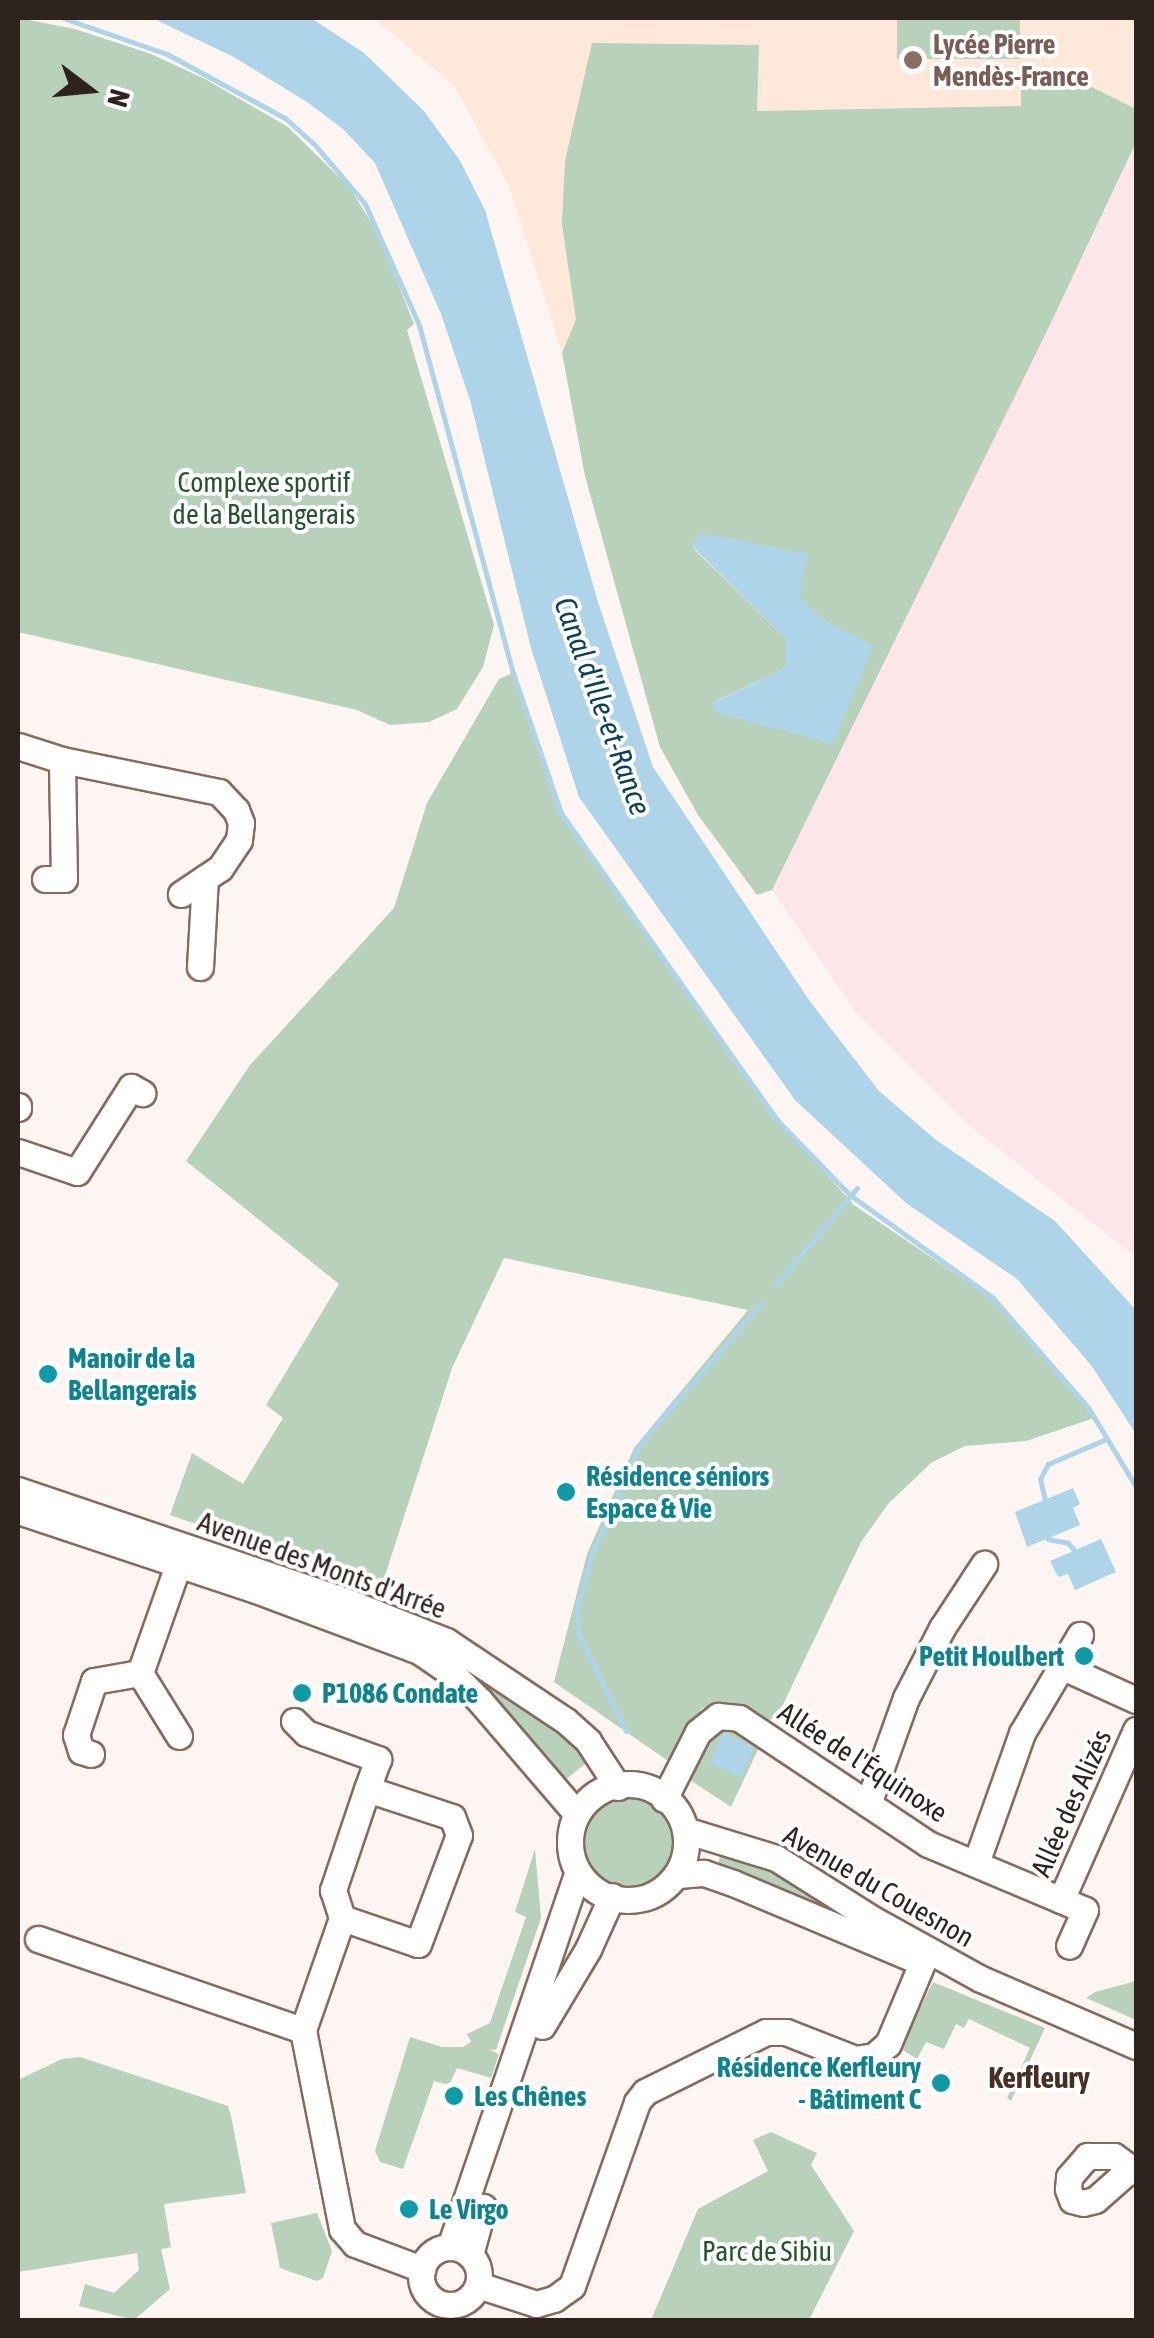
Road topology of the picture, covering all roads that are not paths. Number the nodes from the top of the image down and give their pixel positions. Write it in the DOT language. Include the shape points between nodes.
graph roads {
  1 [pos="18,746"];
  2 [pos="62,760"];
  3 [pos="205,878"];
  4 [pos="45,879"];
  5 [pos="181,894"];
  6 [pos="200,967"];
  7 [pos="142,1093"];
  8 [pos="18,1152"];
  9 [pos="18,1490"];
  10 [pos="18,1511"];
  11 [pos="984,1564"];
  12 [pos="178,1565"];
  13 [pos="1080,1635"];
  14 [pos="1061,1666"];
  15 [pos="140,1673"];
  16 [pos="1136,1700"];
  17 [pos="294,1721"];
  18 [pos="1136,1730"];
  19 [pos="179,1736"];
  20 [pos="92,1754"];
  21 [pos="618,1788"];
  22 [pos="368,1789"];
  23 [pos="664,1798"];
  24 [pos="868,1804"];
  25 [pos="575,1812"];
  26 [pos="688,1832"];
  27 [pos="976,1863"];
  28 [pos="577,1872"];
  29 [pos="679,1875"];
  30 [pos="612,1896"];
  31 [pos="1061,1900"];
  32 [pos="342,1918"];
  33 [pos="38,1938"];
  34 [pos="1070,1946"];
  35 [pos="922,1962"];
  36 [pos="981,1979"];
  37 [pos="303,2030"];
  38 [pos="1136,2046"];
  39 [pos="460,2251"];
  40 [pos="422,2268"];
  41 [pos="478,2285"];
  42 [pos="559,2310"];
  43 [pos="438,2311"];
  1 -- 2 [label="street"];
  2 -- 3 [label="street" via="219,792 236,810 239,840"];
  2 -- 4 [label="street" via="64,879"];
  3 -- 5 [label="street"];
  3 -- 6 [label="street"];
  7 -- 8 [label="street" via="131,1087 82,1175"];
  9 -- 21 [label="street, Avenue des Monts d'Arrée" via="446,1642 566,1721 588,1741"];
  10 -- 12 [label="street, Avenue des Monts d'Arrée"];
  11 -- 24 [label="street" via="906,1698"];
  12 -- 15 [label="street"];
  12 -- 25 [label="street, Avenue des Monts d'Arrée" via="378,1633 437,1662 480,1701"];
  13 -- 14 [label="street"];
  14 -- 16 [label="street"];
  14 -- 27 [label="street" via="1013,1753"];
  15 -- 19 [label="street"];
  15 -- 20 [label="street" via="94,1681 76,1735 81,1751"];
  17 -- 22 [label="street" via="306,1732 378,1759"];
  18 -- 31 [label="street, Allée des Alizés"];
  21 -- 23 [label="street"];
  21 -- 25 [label="street"];
  22 -- 32 [label="street" via="333,1890"];
  22 -- 32 [label="street" via="452,1817 459,1835 418,1944"];
  23 -- 24 [label="street, Allée de l'Équinoxe" via="698,1732 708,1721 730,1716"];
  23 -- 26 [label="street"];
  24 -- 27 [label="street, Allée de l'Équinoxe" via="928,1844"];
  25 -- 28 [label="street" via="566,1840"];
  26 -- 29 [label="street"];
  26 -- 36 [label="street, Avenue du Couesnon" via="776,1858"];
  27 -- 31 [label="street, Allée de l'Équinoxe"];
  28 -- 30 [label="street"];
  28 -- 39 [label="street"];
  29 -- 30 [label="street" via="645,1895"];
  29 -- 35 [label="street, Avenue du Couesnon" via="704,1873 733,1882"];
  30 -- 39 [label="street" via="541,2030"];
  31 -- 34 [label="street" via="1085,1910"];
  32 -- 37 [label="street"];
  33 -- 37 [label="street"];
  35 -- 36 [label="street, Avenue du Couesnon"];
  35 -- 42 [label="street" via="888,2044 874,2056 855,2059 786,2032 766,2032 645,2092"];
  36 -- 38 [label="street, Avenue du Couesnon"];
  37 -- 40 [label="street" via="342,2228 355,2244"];
  39 -- 40 [label="street" via="430,2256"];
  39 -- 41 [label="street" via="477,2266"];
  40 -- 43 [label="street"];
  41 -- 42 [label="street"];
  41 -- 43 [label="street" via="465,2301"];
}
